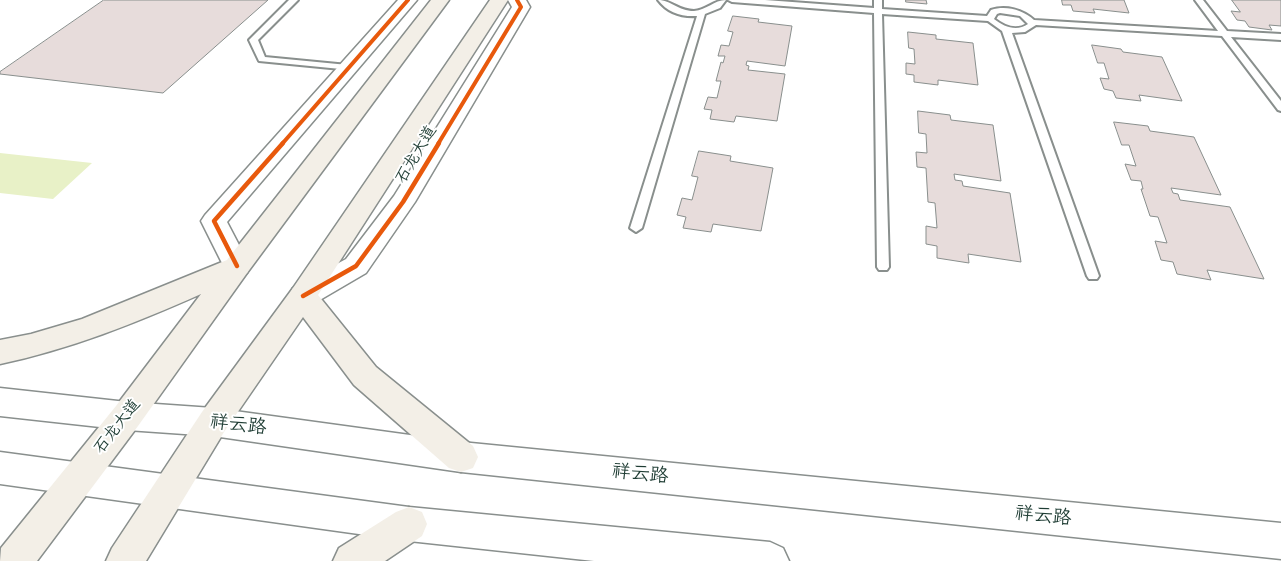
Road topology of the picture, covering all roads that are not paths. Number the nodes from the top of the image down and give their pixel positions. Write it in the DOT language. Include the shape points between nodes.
graph roads {
  1 [pos="294,0"];
  2 [pos="408,0"];
  3 [pos="440,0"];
  4 [pos="499,0"];
  5 [pos="517,0"];
  6 [pos="662,0"];
  7 [pos="722,0"];
  8 [pos="732,0"];
  9 [pos="1004,0"];
  10 [pos="1199,0"];
  11 [pos="878,5"];
  12 [pos="1007,10"];
  13 [pos="702,12"];
  14 [pos="990,18"];
  15 [pos="1032,22"];
  16 [pos="1006,29"];
  17 [pos="1224,34"];
  18 [pos="1281,37"];
  19 [pos="348,68"];
  20 [pos="1281,108"];
  21 [pos="636,228"];
  22 [pos="237,266"];
  23 [pos="883,267"];
  24 [pos="1093,276"];
  25 [pos="303,296"];
  26 [pos="0,352"];
  27 [pos="0,402"];
  28 [pos="127,416"];
  29 [pos="214,422"];
  30 [pos="461,457"];
  31 [pos="0,468"];
  32 [pos="78,479"];
  33 [pos="170,490"];
  34 [pos="408,524"];
  35 [pos="1281,541"];
  36 [pos="14,561"];
  37 [pos="125,561"];
  38 [pos="352,561"];
  39 [pos="770,561"];
  1 -- 19 [label="lane" via="253,40 262,58"];
  2 -- 19 [label="main road"];
  3 -- 22 [label="main road, 石龙大道"];
  4 -- 25 [label="main road, 石龙大道"];
  5 -- 25 [label="main road, 石龙大道" via="520,7 403,202 356,266"];
  6 -- 13 [label="lane" via="675,10"];
  7 -- 13 [label="lane" via="716,7"];
  8 -- 11 [label="lane"];
  9 -- 12 [label="lane"];
  10 -- 17 [label="lane"];
  11 -- 14 [label="lane"];
  11 -- 23 [label="lane"];
  12 -- 14 [label="lane" via="994,12"];
  12 -- 15 [label="lane" via="1023,14"];
  13 -- 21 [label="lane"];
  14 -- 16 [label="lane"];
  15 -- 16 [label="lane" via="1032,26 1023,30"];
  15 -- 17 [label="lane"];
  16 -- 24 [label="lane"];
  17 -- 18 [label="lane"];
  17 -- 20 [label="lane"];
  19 -- 22 [label="main road" via="214,221"];
  22 -- 26 [label="main road" via="137,310 32,347"];
  22 -- 28 [label="main road, 石龙大道"];
  25 -- 29 [label="main road, 石龙大道"];
  25 -- 30 [label="main road" via="365,376"];
  27 -- 28 [label="main road, 祥云路"];
  28 -- 29 [label="main road, 祥云路"];
  28 -- 32 [label="main road, 石龙大道"];
  29 -- 30 [label="main road, 祥云路"];
  29 -- 33 [label="main road, 石龙大道"];
  30 -- 35 [label="main road, 祥云路"];
  31 -- 32 [label="main road"];
  32 -- 33 [label="main road"];
  32 -- 36 [label="main road, 石龙大道"];
  33 -- 34 [label="main road"];
  33 -- 37 [label="main road, 石龙大道"];
  34 -- 38 [label="main road"];
  34 -- 39 [label="main road"];
}
